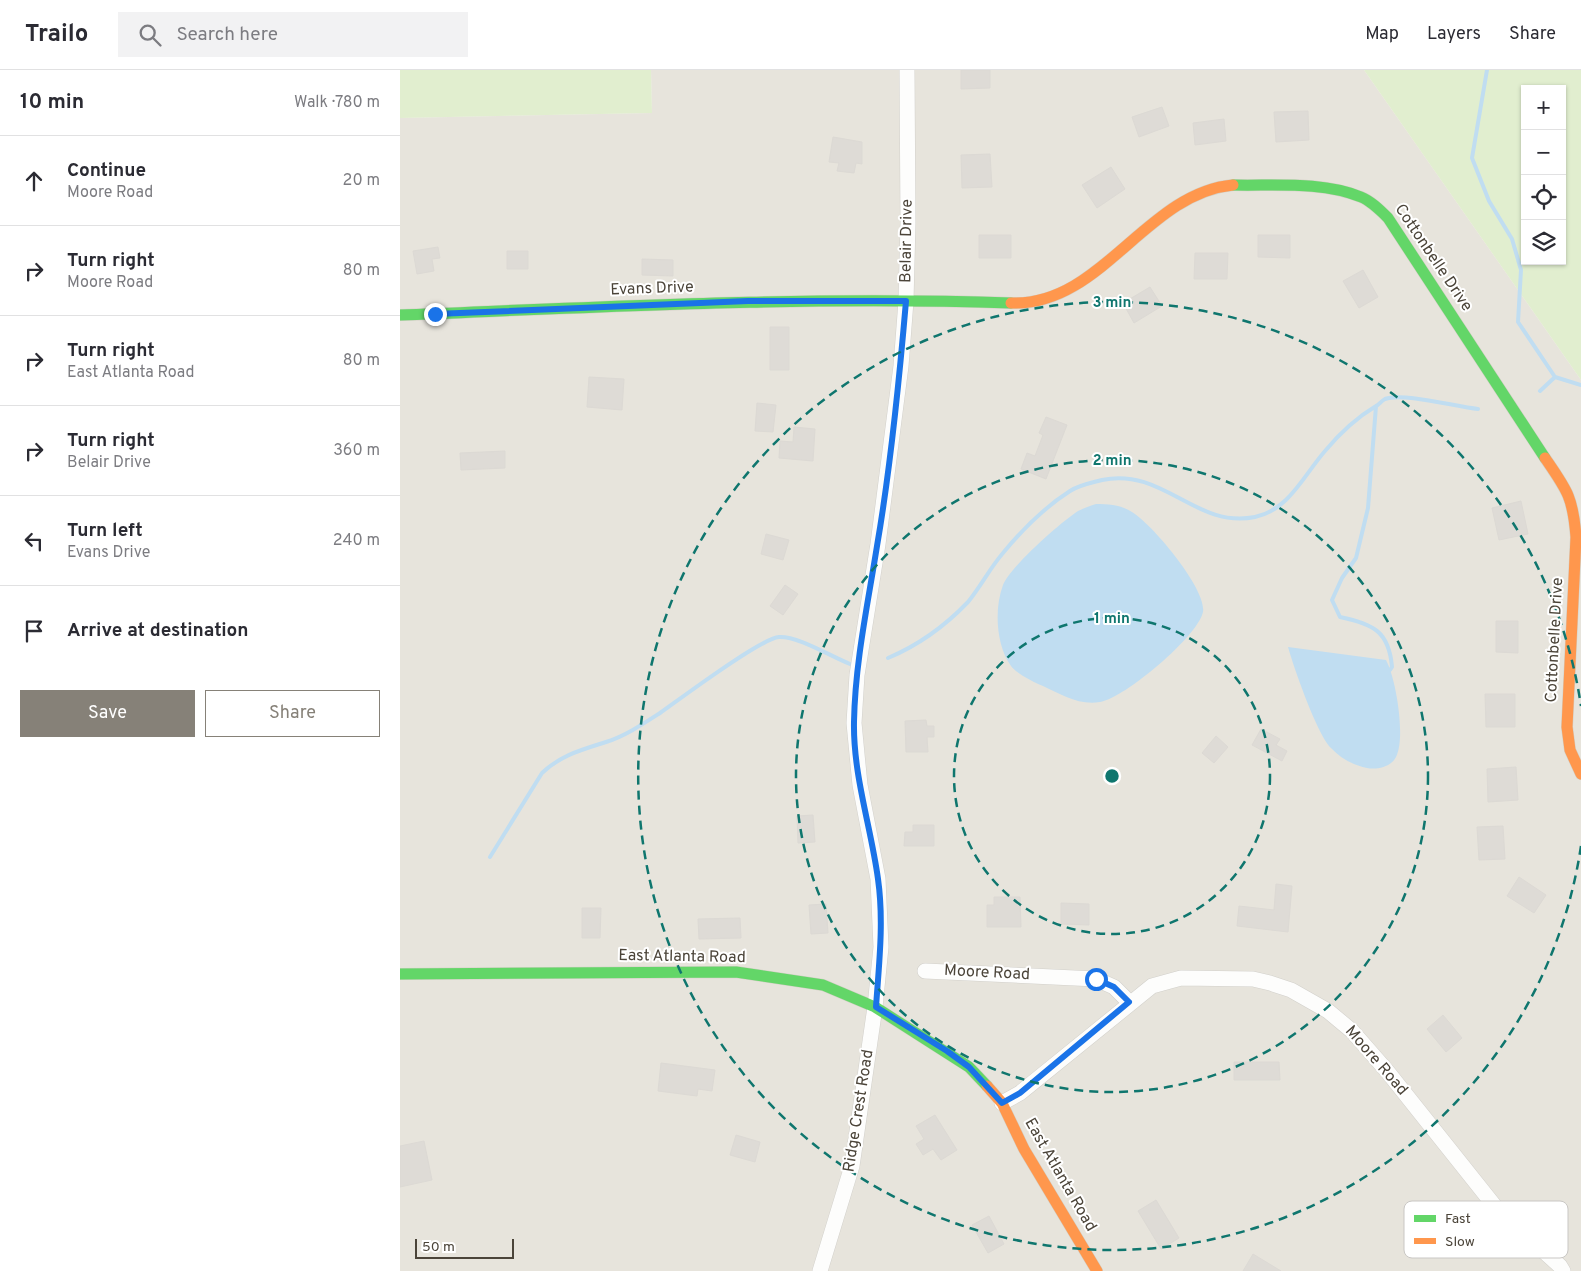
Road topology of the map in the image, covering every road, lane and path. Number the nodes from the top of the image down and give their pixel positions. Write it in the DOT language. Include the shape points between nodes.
graph roads {
  1 [pos="907,70"];
  2 [pos="906,301"];
  3 [pos="400,315"];
  4 [pos="1581,774"];
  5 [pos="926,971"];
  6 [pos="400,974"];
  7 [pos="1129,1002"];
  8 [pos="876,1007"];
  9 [pos="1002,1103"];
  10 [pos="1491,1201"];
  11 [pos="1551,1258"];
  12 [pos="820,1271"];
  13 [pos="1097,1271"];
  14 [pos="1563,1271"];
  1 -- 2 [label="street, Belair Drive"];
  2 -- 3 [label="street, Evans Drive" via="748,301"];
  2 -- 4 [label="street, Cottonbelle Drive" via="1028,304 1049,299 1071,288 1182,202 1215,187 1334,188 1353,193 1376,206 1388,218 1564,485 1572,503 1576,537 1567,727 1570,750"];
  2 -- 8 [label="street, Belair Drive" via="901,366 857,675 854,723 860,785 878,879 881,947"];
  5 -- 7 [label="street, Moore Road" via="1096,979 1114,987"];
  6 -- 8 [label="street, East Atlanta Road" via="736,972 823,984"];
  7 -- 9 [label="street, Moore Road" via="1020,1093"];
  7 -- 10 [label="street, Moore Road" via="1152,986 1181,978 1258,980 1291,990 1338,1018 1367,1047"];
  8 -- 9 [label="street, East Atlanta Road" via="969,1067"];
  8 -- 12 [label="street, Ridge Crest Road" via="852,1166"];
  9 -- 13 [label="street, East Atlanta Road" via="1024,1149"];
  11 -- 14 [label="street, Moore Road"];
}
